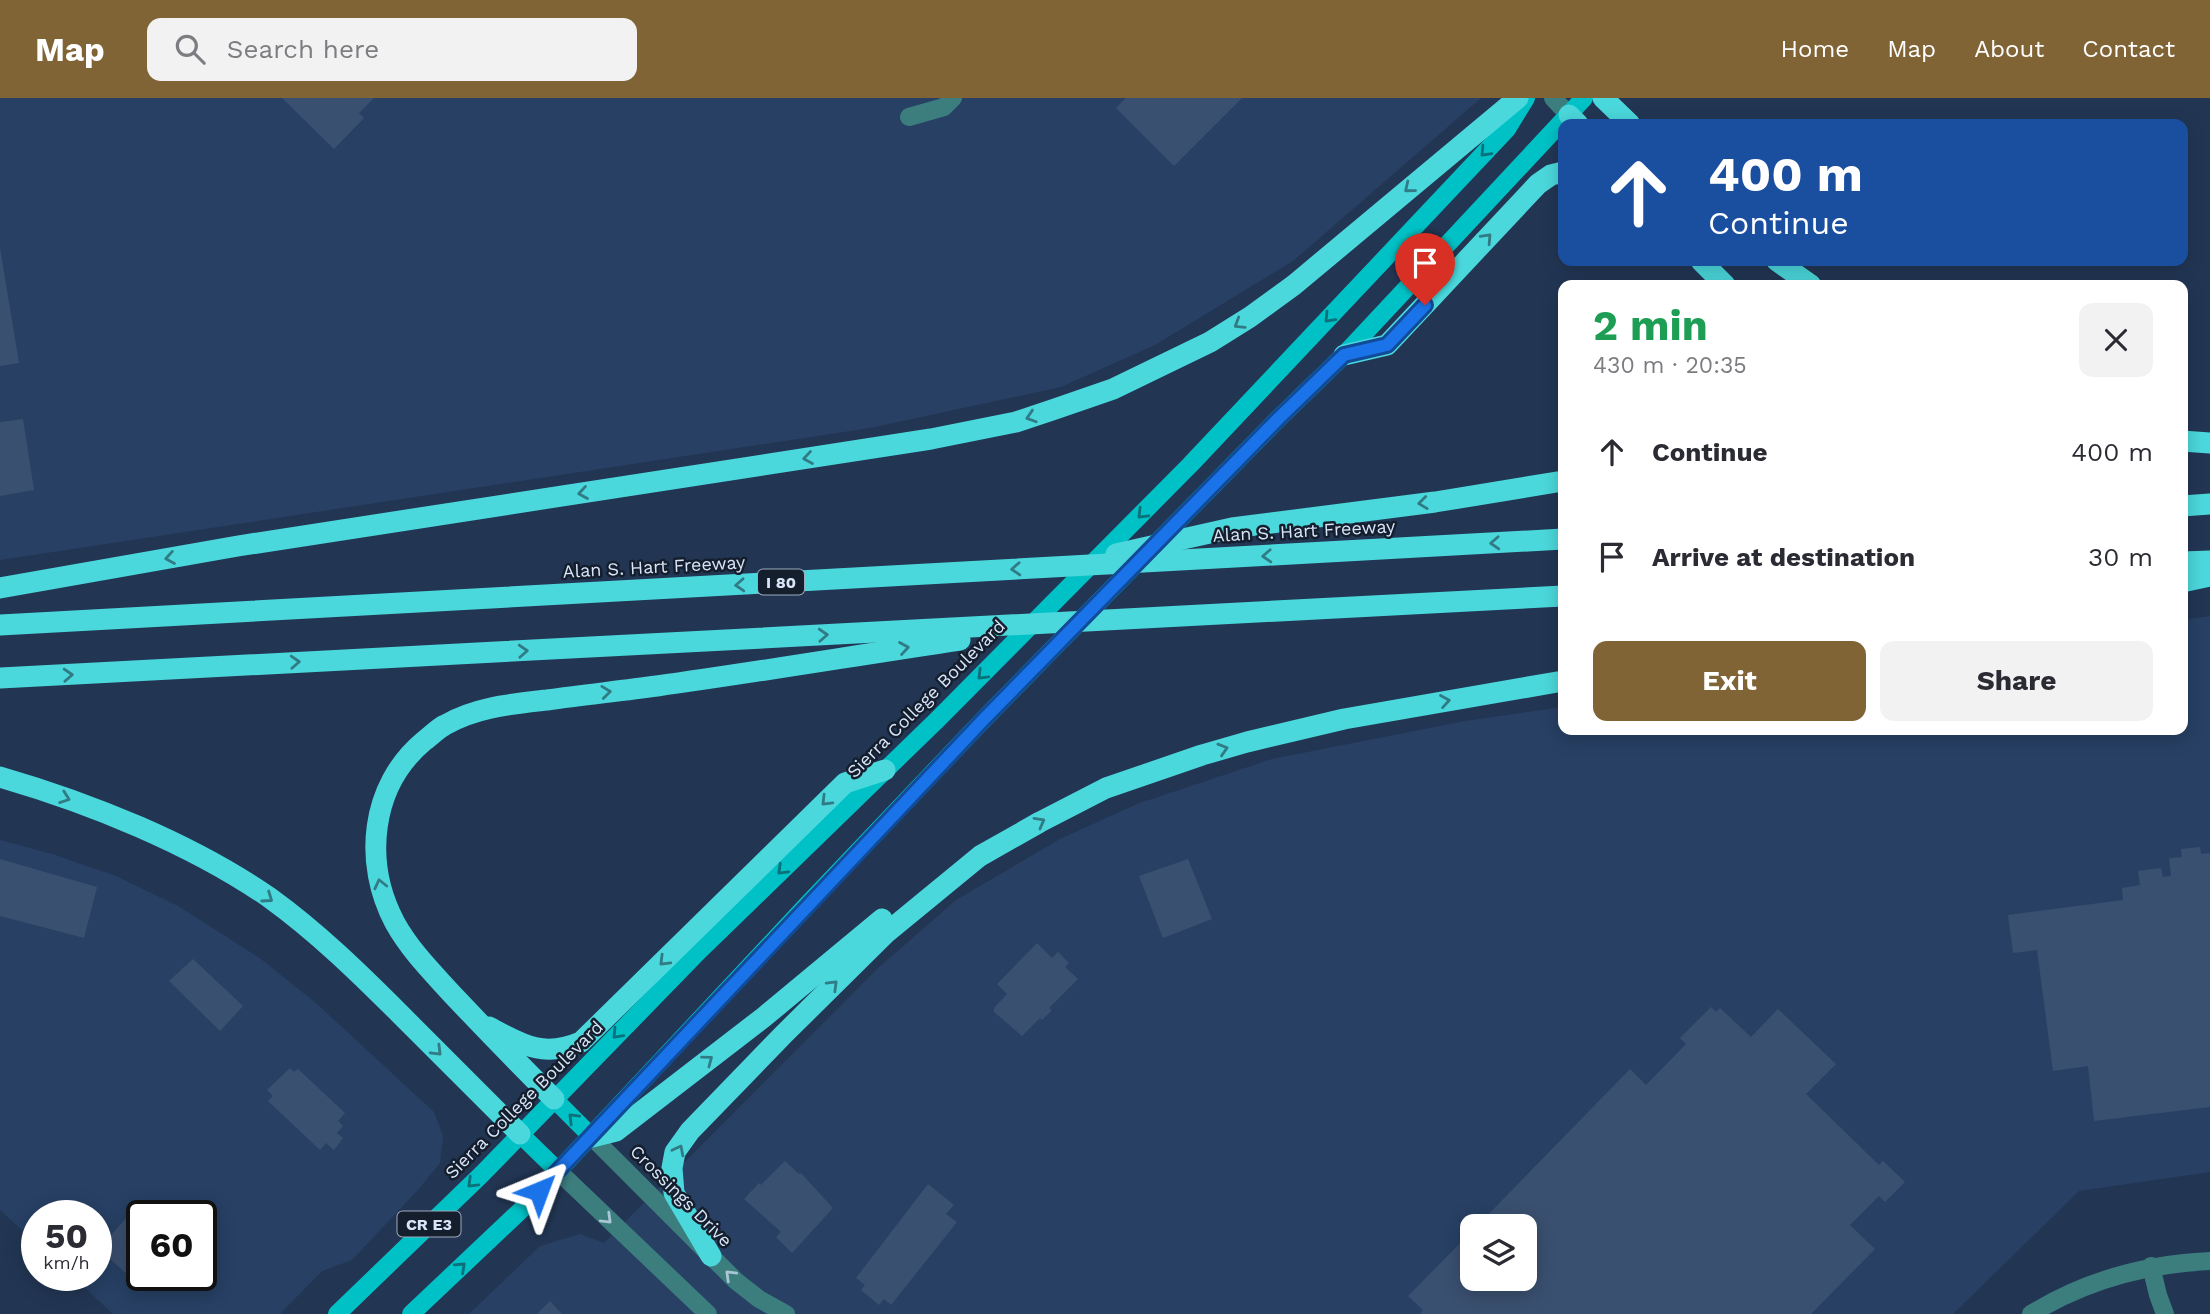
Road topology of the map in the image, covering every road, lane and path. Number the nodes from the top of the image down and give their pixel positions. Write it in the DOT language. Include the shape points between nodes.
graph roads {
  1 [pos="914,98"];
  2 [pos="953,98"];
  3 [pos="1518,98"];
  4 [pos="1526,98"];
  5 [pos="1553,98"];
  6 [pos="1584,98"];
  7 [pos="1603,98"];
  8 [pos="1574,119"];
  9 [pos="1625,119"];
  10 [pos="1558,135"];
  11 [pos="1558,173"];
  12 [pos="1707,266"];
  13 [pos="1784,266"];
  14 [pos="1720,280"];
  15 [pos="1804,280"];
  16 [pos="1344,355"];
  17 [pos="2188,441"];
  18 [pos="2210,443"];
  19 [pos="1558,482"];
  20 [pos="2210,504"];
  21 [pos="2188,506"];
  22 [pos="1558,539"];
  23 [pos="2210,561"];
  24 [pos="2188,562"];
  25 [pos="1059,567"];
  26 [pos="2210,576"];
  27 [pos="2188,581"];
  28 [pos="0,589"];
  29 [pos="1558,596"];
  30 [pos="1079,622"];
  31 [pos="0,625"];
  32 [pos="0,678"];
  33 [pos="1558,682"];
  34 [pos="885,770"];
  35 [pos="0,777"];
  36 [pos="980,856"];
  37 [pos="475,1019"];
  38 [pos="554,1099"];
  39 [pos="520,1134"];
  40 [pos="592,1136"];
  41 [pos="558,1171"];
  42 [pos="711,1255"];
  43 [pos="2210,1262"];
  44 [pos="2151,1266"];
  45 [pos="337,1314"];
  46 [pos="411,1314"];
  47 [pos="708,1314"];
  48 [pos="786,1314"];
  49 [pos="2031,1314"];
  50 [pos="2165,1314"];
  1 -- 2 [label="street" via="909,117 944,107"];
  3 -- 28 [label="highway, one-way" via="1250,317 1210,342 1113,389 1016,422 238,546"];
  4 -- 34 [label="main road, Sierra College Boulevard / CR E3, one-way" via="1507,129 1189,465"];
  5 -- 8 [label="street"];
  6 -- 8 [label="main road"];
  7 -- 9 [label="highway"];
  10 -- 16 [label="main road"];
  16 -- 11 [label="highway, one-way" via="1387,345 1538,184"];
  12 -- 14 [label="highway"];
  13 -- 15 [label="highway"];
  16 -- 40 [label="main road, CR E3" via="985,718"];
  17 -- 18 [label="highway"];
  19 -- 25 [label="highway, one-way" via="1232,528"];
  20 -- 21 [label="highway"];
  22 -- 25 [label="highway, Alan S. Hart Freeway / I 80, one-way"];
  23 -- 24 [label="highway"];
  25 -- 31 [label="highway, Alan S. Hart Freeway / I 80, one-way"];
  26 -- 27 [label="highway"];
  29 -- 30 [label="highway"];
  32 -- 30 [label="highway, one-way"];
  37 -- 30 [label="highway, one-way" via="409,946 381,892 375,859 376,829 396,771 444,725 499,706"];
  36 -- 33 [label="highway, one-way" via="1106,788 1202,755 1344,719"];
  34 -- 37 [label="highway, one-way" via="845,783 580,1042 558,1050 537,1048"];
  34 -- 38 [label="main road, Sierra College Boulevard / CR E3, one-way"];
  35 -- 39 [label="highway, one-way" via="142,829 269,898 353,967"];
  40 -- 36 [label="highway, one-way" via="616,1131 911,896 956,864"];
  42 -- 36 [label="highway, one-way" via="674,1193 675,1152 690,1131 885,934"];
  37 -- 38 [label="highway"];
  38 -- 39 [label="main road, Sierra College Boulevard / CR E3"];
  40 -- 38 [label="main road, Crossings Drive, one-way"];
  39 -- 41 [label="main road"];
  39 -- 45 [label="main road, Sierra College Boulevard / CR E3, one-way"];
  40 -- 41 [label="main road, CR E3"];
  40 -- 42 [label="street, Crossings Drive"];
  46 -- 41 [label="main road, CR E3, one-way"];
  41 -- 47 [label="street, one-way"];
  48 -- 42 [label="street, Crossings Drive, one-way" via="752,1293"];
  43 -- 44 [label="street"];
  44 -- 49 [label="street" via="2089,1284"];
  44 -- 50 [label="street"];
}
